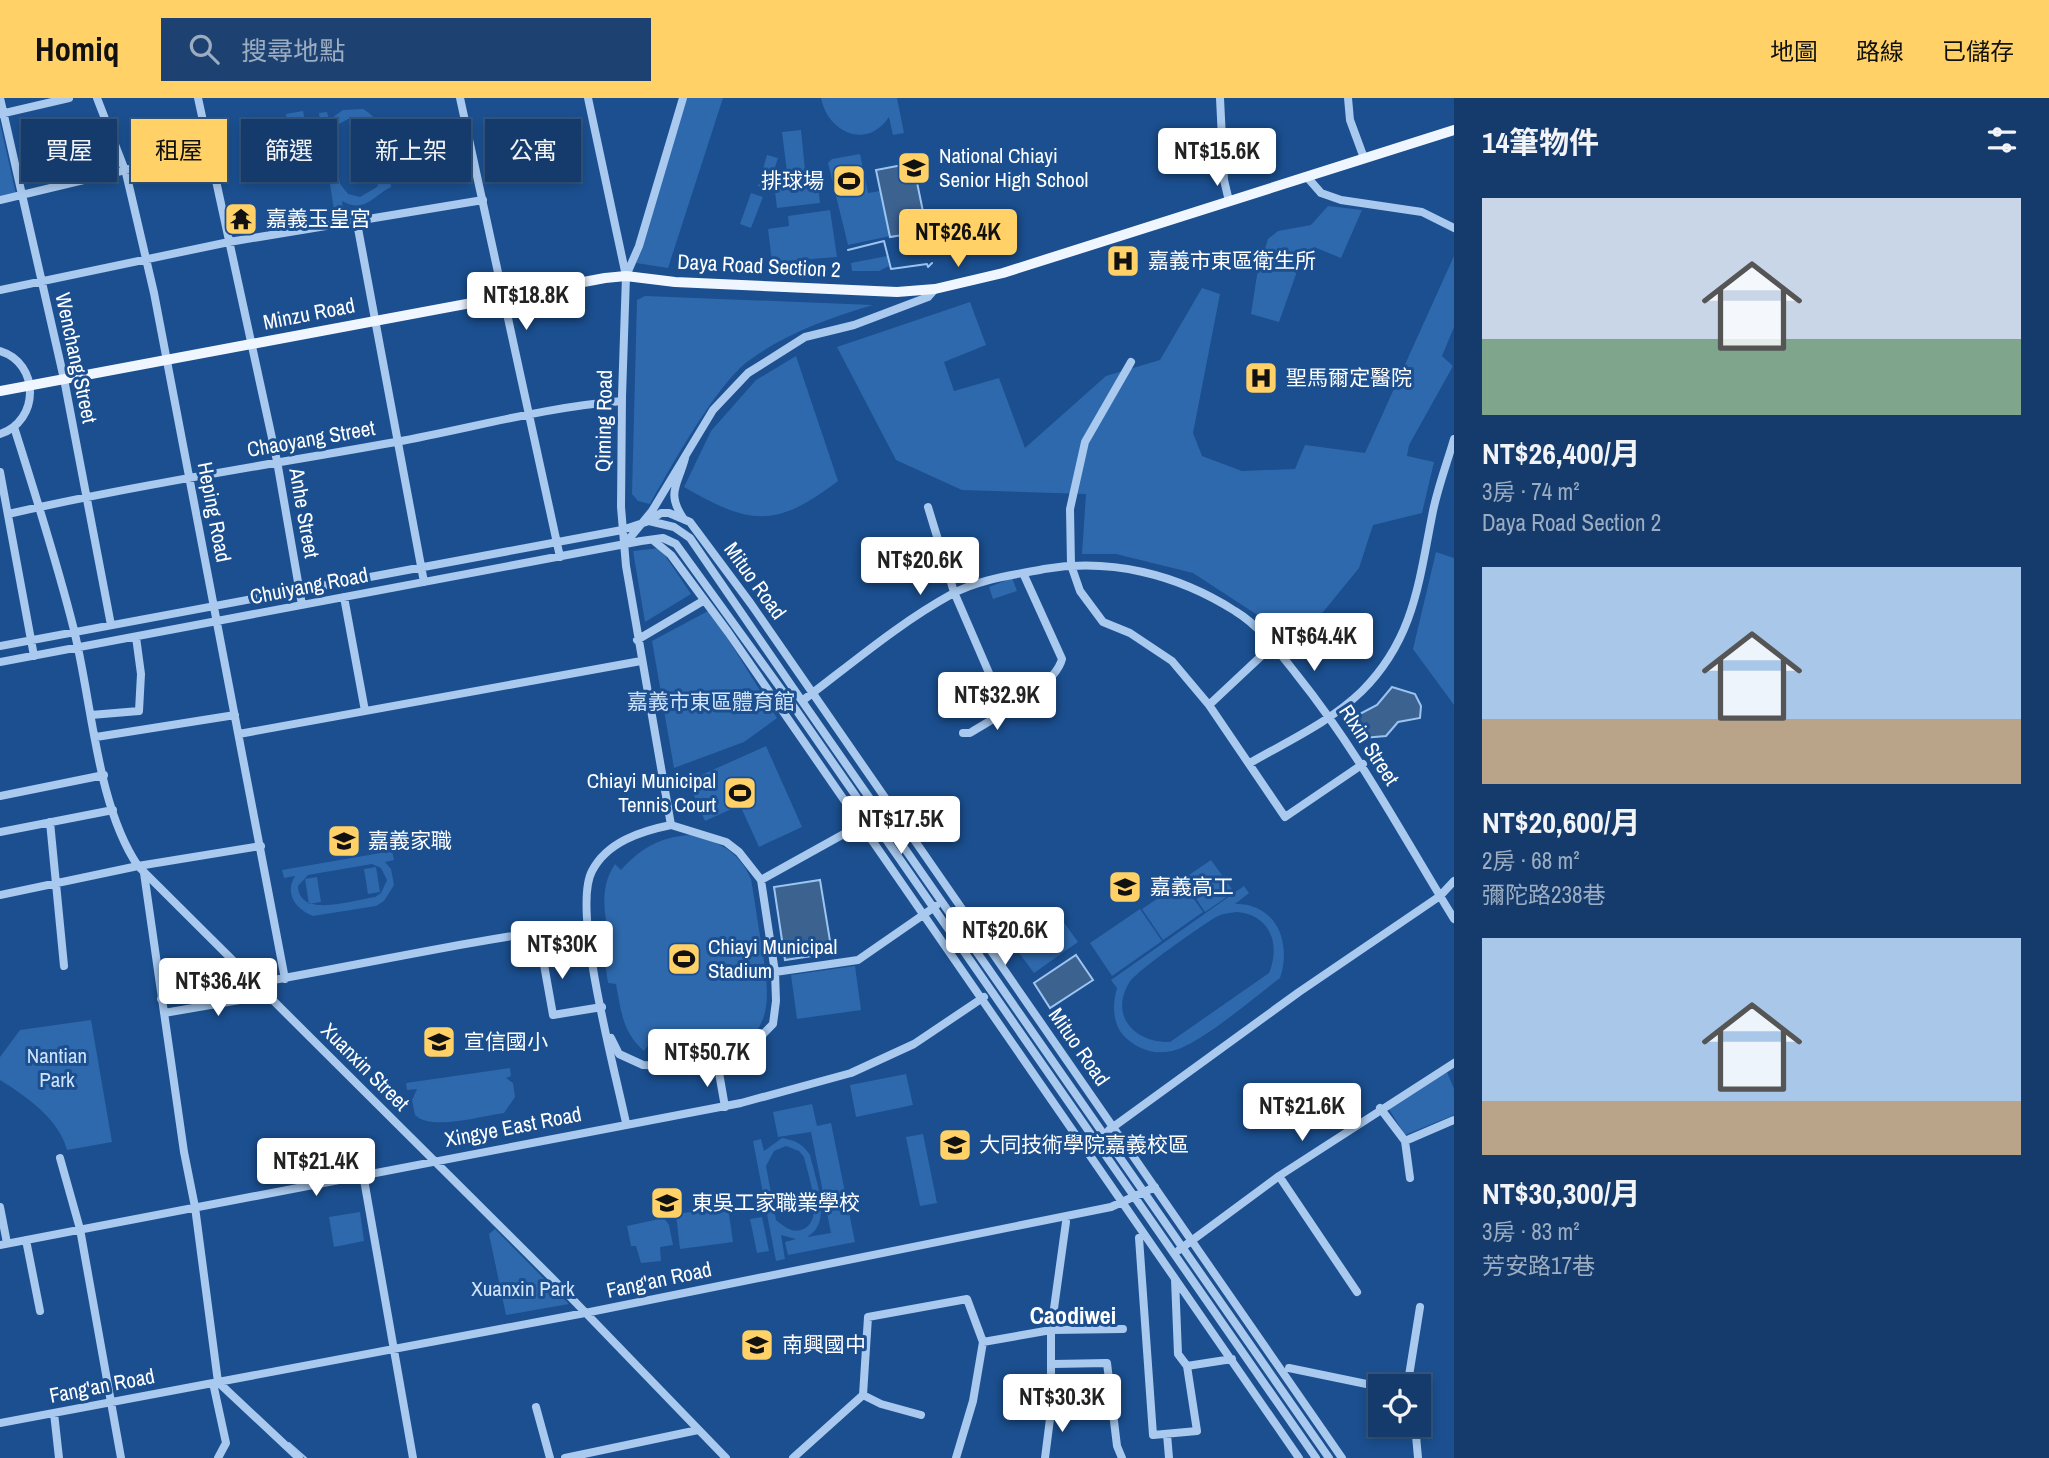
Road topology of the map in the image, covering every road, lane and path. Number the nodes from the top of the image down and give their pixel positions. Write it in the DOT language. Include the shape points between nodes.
graph roads {
  1 [pos="0,98"];
  2 [pos="69,98"];
  3 [pos="97,98"];
  4 [pos="198,98"];
  5 [pos="460,98"];
  6 [pos="588,98"];
  7 [pos="684,98"];
  8 [pos="1220,98"];
  9 [pos="1348,98"];
  10 [pos="2,114"];
  11 [pos="202,119"];
  12 [pos="1454,130"];
  13 [pos="1364,158"];
  14 [pos="131,172"];
  15 [pos="126,173"];
  16 [pos="1307,177"];
  17 [pos="216,182"];
  18 [pos="22,195"];
  19 [pos="0,200"];
  20 [pos="483,200"];
  21 [pos="1229,201"];
  22 [pos="357,223"];
  23 [pos="1454,228"];
  24 [pos="229,242"];
  25 [pos="146,260"];
  26 [pos="626,276"];
  27 [pos="42,281"];
  28 [pos="935,289"];
  29 [pos="0,290"];
  30 [pos="504,297"];
  31 [pos="375,321"];
  32 [pos="251,344"];
  33 [pos="0,351"];
  34 [pos="166,360"];
  35 [pos="1132,362"];
  36 [pos="64,379"];
  37 [pos="30,385"];
  38 [pos="0,391"];
  39 [pos="622,401"];
  40 [pos="529,413"];
  41 [pos="14,427"];
  42 [pos="0,434"];
  43 [pos="1454,439"];
  44 [pos="398,441"];
  45 [pos="687,450"];
  46 [pos="277,461"];
  47 [pos="0,472"];
  48 [pos="191,480"];
  49 [pos="86,499"];
  50 [pos="39,507"];
  51 [pos="928,507"];
  52 [pos="8,514"];
  53 [pos="685,520"];
  54 [pos="645,523"];
  55 [pos="622,530"];
  56 [pos="654,541"];
  57 [pos="557,542"];
  58 [pos="624,545"];
  59 [pos="560,557"];
  60 [pos="1071,565"];
  61 [pos="422,567"];
  62 [pos="1023,573"];
  63 [pos="424,582"];
  64 [pos="301,590"];
  65 [pos="954,592"];
  66 [pos="344,597"];
  67 [pos="703,601"];
  68 [pos="302,605"];
  69 [pos="213,606"];
  70 [pos="216,622"];
  71 [pos="111,625"];
  72 [pos="75,632"];
  73 [pos="136,637"];
  74 [pos="32,640"];
  75 [pos="637,640"];
  76 [pos="1273,645"];
  77 [pos="0,646"];
  78 [pos="78,648"];
  79 [pos="34,656"];
  80 [pos="641,661"];
  81 [pos="0,662"];
  82 [pos="812,693"];
  83 [pos="802,701"];
  84 [pos="1209,705"];
  85 [pos="1005,710"];
  86 [pos="365,711"];
  87 [pos="91,715"];
  88 [pos="235,715"];
  89 [pos="1330,716"];
  90 [pos="963,733"];
  91 [pos="239,734"];
  92 [pos="96,737"];
  93 [pos="1250,762"];
  94 [pos="1363,764"];
  95 [pos="104,775"];
  96 [pos="0,796"];
  97 [pos="884,797"];
  98 [pos="877,809"];
  99 [pos="113,810"];
  100 [pos="869,817"];
  101 [pos="50,822"];
  102 [pos="671,825"];
  103 [pos="856,826"];
  104 [pos="0,832"];
  105 [pos="261,846"];
  106 [pos="925,857"];
  107 [pos="916,863"];
  108 [pos="141,870"];
  109 [pos="906,870"];
  110 [pos="896,878"];
  111 [pos="761,880"];
  112 [pos="1454,881"];
  113 [pos="58,883"];
  114 [pos="0,895"];
  115 [pos="950,895"];
  116 [pos="1440,896"];
  117 [pos="941,901"];
  118 [pos="933,908"];
  119 [pos="921,918"];
  120 [pos="1454,919"];
  121 [pos="587,925"];
  122 [pos="538,931"];
  123 [pos="64,965"];
  124 [pos="775,972"];
  125 [pos="285,979"];
  126 [pos="1009,980"];
  127 [pos="258,985"];
  128 [pos="1000,986"];
  129 [pos="991,992"];
  130 [pos="268,995"];
  131 [pos="982,998"];
  132 [pos="161,999"];
  133 [pos="602,1007"];
  134 [pos="164,1013"];
  135 [pos="605,1025"];
  136 [pos="1048,1031"];
  137 [pos="1037,1039"];
  138 [pos="1029,1045"];
  139 [pos="1016,1054"];
  140 [pos="1454,1063"];
  141 [pos="718,1067"];
  142 [pos="725,1107"];
  143 [pos="1380,1108"];
  144 [pos="1454,1120"];
  145 [pos="626,1123"];
  146 [pos="1113,1128"];
  147 [pos="1103,1133"];
  148 [pos="1093,1137"];
  149 [pos="1405,1140"];
  150 [pos="1080,1143"];
  151 [pos="60,1158"];
  152 [pos="434,1160"];
  153 [pos="363,1174"];
  154 [pos="1279,1176"];
  155 [pos="1410,1178"];
  156 [pos="1155,1186"];
  157 [pos="1143,1193"];
  158 [pos="1134,1198"];
  159 [pos="1122,1204"];
  160 [pos="0,1207"];
  161 [pos="195,1207"];
  162 [pos="1066,1222"];
  163 [pos="80,1229"];
  164 [pos="1139,1238"];
  165 [pos="26,1240"];
  166 [pos="1193,1240"];
  167 [pos="4,1244"];
  168 [pos="1182,1248"];
  169 [pos="1173,1254"];
  170 [pos="1159,1255"];
  171 [pos="1175,1279"];
  172 [pos="1357,1292"];
  173 [pos="1420,1307"];
  174 [pos="40,1311"];
  175 [pos="585,1313"];
  176 [pos="1123,1329"];
  177 [pos="1051,1330"];
  178 [pos="983,1342"];
  179 [pos="394,1349"];
  180 [pos="1232,1359"];
  181 [pos="1053,1364"];
  182 [pos="1187,1366"];
  183 [pos="1289,1368"];
  184 [pos="1409,1374"];
  185 [pos="215,1383"];
  186 [pos="1368,1384"];
  187 [pos="863,1395"];
  188 [pos="112,1402"];
  189 [pos="536,1407"];
  190 [pos="54,1413"];
  191 [pos="921,1415"];
  192 [pos="0,1423"];
  193 [pos="698,1430"];
  194 [pos="1167,1434"];
  195 [pos="1416,1437"];
  196 [pos="59,1458"];
  197 [pos="121,1458"];
  198 [pos="218,1458"];
  199 [pos="299,1458"];
  200 [pos="413,1458"];
  201 [pos="550,1458"];
  202 [pos="565,1458"];
  203 [pos="726,1458"];
  204 [pos="793,1458"];
  205 [pos="956,1458"];
  206 [pos="1045,1458"];
  207 [pos="1122,1458"];
  208 [pos="1169,1458"];
  209 [pos="1299,1458"];
  210 [pos="1316,1458"];
  211 [pos="1329,1458"];
  212 [pos="1342,1458"];
  213 [pos="1418,1458"];
  1 -- 10 [label="street, Wenchang Street"];
  2 -- 10 [label="street"];
  3 -- 15 [label="street, Heping Road"];
  4 -- 11 [label="street, Anhe Street"];
  5 -- 20 [label="street"];
  6 -- 26 [label="street"];
  7 -- 26 [label="street, Qiming Road"];
  8 -- 21 [label="street"];
  9 -- 13 [label="street" via="1350,120"];
  10 -- 18 [label="street, Wenchang Street"];
  12 -- 13 [label="main road, Daya Road Section 2"];
  13 -- 16 [label="main road, Daya Road Section 2"];
  14 -- 15 [label="street"];
  15 -- 18 [label="street"];
  15 -- 25 [label="street, Heping Road"];
  16 -- 21 [label="main road, Daya Road Section 2"];
  16 -- 23 [label="street" via="1321,193 1341,200 1422,212"];
  17 -- 24 [label="street, Anhe Street"];
  18 -- 19 [label="street"];
  18 -- 27 [label="street, Wenchang Street"];
  20 -- 22 [label="street"];
  20 -- 30 [label="street"];
  21 -- 28 [label="main road, Daya Road Section 2" via="996,275"];
  22 -- 24 [label="street"];
  22 -- 31 [label="street"];
  24 -- 25 [label="street"];
  24 -- 32 [label="street, Anhe Street"];
  25 -- 27 [label="street"];
  25 -- 34 [label="street, Heping Road"];
  26 -- 28 [label="main road, Daya Road Section 2" via="898,292"];
  26 -- 30 [label="main road, Minzu Road"];
  26 -- 39 [label="street, Qiming Road"];
  27 -- 29 [label="street"];
  27 -- 36 [label="street, Wenchang Street"];
  28 -- 45 [label="street" via="928,297 854,325 805,337 782,350 748,373 713,410"];
  30 -- 31 [label="main road, Minzu Road"];
  30 -- 40 [label="street"];
  31 -- 32 [label="main road, Minzu Road"];
  31 -- 44 [label="street"];
  32 -- 34 [label="main road, Minzu Road"];
  32 -- 46 [label="street, Anhe Street"];
  33 -- 37 [label="street" via="25,369"];
  34 -- 36 [label="main road, Minzu Road"];
  34 -- 48 [label="street, Heping Road"];
  35 -- 60 [label="street" via="1085,442 1070,509"];
  36 -- 37 [label="main road, Minzu Road"];
  36 -- 49 [label="street, Wenchang Street"];
  37 -- 38 [label="main road, Minzu Road"];
  37 -- 41 [label="street" via="29,407"];
  39 -- 40 [label="street, Chaoyang Street"];
  39 -- 55 [label="street, Qiming Road"];
  40 -- 44 [label="street, Chaoyang Street"];
  40 -- 57 [label="street"];
  41 -- 42 [label="street"];
  41 -- 50 [label="street, Xuanxin Street"];
  43 -- 89 [label="street" via="1434,507 1416,602 1400,643 1362,690"];
  44 -- 46 [label="street, Chaoyang Street"];
  44 -- 61 [label="street"];
  45 -- 53 [label="street" via="673,492"];
  45 -- 54 [label="street"];
  46 -- 48 [label="street, Chaoyang Street"];
  46 -- 64 [label="street, Anhe Street"];
  47 -- 52 [label="street"];
  48 -- 49 [label="street, Chaoyang Street"];
  48 -- 69 [label="street, Heping Road"];
  49 -- 50 [label="street, Chaoyang Street"];
  49 -- 71 [label="street, Wenchang Street"];
  50 -- 52 [label="street, Chaoyang Street"];
  50 -- 72 [label="street, Xuanxin Street"];
  51 -- 65 [label="street"];
  52 -- 74 [label="street"];
  53 -- 54 [label="street" via="661,513"];
  53 -- 82 [label="street, Mituo Road" via="725,568"];
  54 -- 55 [label="street"];
  54 -- 58 [label="street"];
  54 -- 83 [label="street, Mituo Road" via="674,527 690,538"];
  55 -- 57 [label="street, Chuiyang Road"];
  55 -- 58 [label="street, Qiming Road"];
  56 -- 58 [label="street, Mituo Road"];
  56 -- 67 [label="street" via="671,555"];
  56 -- 100 [label="street, Mituo Road" via="663,538 687,554"];
  57 -- 59 [label="street"];
  57 -- 61 [label="street, Chuiyang Road"];
  58 -- 59 [label="street, Chuiyang Road"];
  58 -- 75 [label="street, Qiming Road"];
  59 -- 63 [label="street, Chuiyang Road"];
  60 -- 62 [label="street, RIxin Street"];
  60 -- 76 [label="street, RIxin Street" via="1126,567 1173,579 1236,611"];
  60 -- 84 [label="street" via="1080,591 1104,621 1172,661"];
  61 -- 63 [label="street"];
  61 -- 64 [label="street, Chuiyang Road"];
  62 -- 65 [label="street, RIxin Street"];
  62 -- 85 [label="street" via="1062,659 1059,671"];
  63 -- 66 [label="street, Chuiyang Road"];
  64 -- 68 [label="street, Anhe Street"];
  64 -- 69 [label="street, Chuiyang Road"];
  65 -- 82 [label="street, RIxin Street"];
  65 -- 85 [label="street"];
  66 -- 68 [label="street, Chuiyang Road"];
  66 -- 86 [label="street"];
  67 -- 75 [label="street"];
  67 -- 103 [label="street"];
  68 -- 70 [label="street, Chuiyang Road"];
  69 -- 70 [label="street, Heping Road"];
  69 -- 71 [label="street, Chuiyang Road"];
  70 -- 73 [label="street, Chuiyang Road"];
  70 -- 88 [label="street, Heping Road"];
  71 -- 72 [label="street, Chuiyang Road"];
  72 -- 74 [label="street, Chuiyang Road"];
  72 -- 78 [label="street, Xuanxin Street"];
  73 -- 78 [label="street, Chuiyang Road"];
  73 -- 87 [label="street" via="139,711"];
  74 -- 77 [label="street, Chuiyang Road"];
  74 -- 79 [label="street"];
  75 -- 80 [label="street, Qiming Road"];
  76 -- 84 [label="street"];
  76 -- 89 [label="street, RIxin Street"];
  78 -- 79 [label="street, Chuiyang Road"];
  78 -- 87 [label="street, Xuanxin Street"];
  79 -- 81 [label="street, Chuiyang Road"];
  80 -- 86 [label="street"];
  80 -- 102 [label="street, Qiming Road"];
  82 -- 83 [label="street, RIxin Street"];
  82 -- 97 [label="street, Mituo Road"];
  83 -- 98 [label="street, Mituo Road"];
  84 -- 93 [label="street"];
  85 -- 90 [label="street"];
  86 -- 91 [label="street"];
  87 -- 92 [label="street, Xuanxin Street"];
  88 -- 91 [label="street, Heping Road"];
  88 -- 92 [label="street"];
  89 -- 93 [label="street"];
  89 -- 94 [label="street, RIxin Street"];
  91 -- 105 [label="street, Heping Road"];
  92 -- 95 [label="street, Xuanxin Street"];
  93 -- 94 [label="street" via="1285,817"];
  94 -- 116 [label="street, RIxin Street"];
  95 -- 96 [label="street"];
  95 -- 99 [label="street, Xuanxin Street"];
  97 -- 98 [label="street"];
  97 -- 106 [label="street, Mituo Road"];
  98 -- 100 [label="street"];
  98 -- 107 [label="street, Mituo Road"];
  99 -- 101 [label="street"];
  99 -- 108 [label="street, Xuanxin Street" via="123,844"];
  100 -- 103 [label="street"];
  100 -- 109 [label="street, Mituo Road"];
  101 -- 104 [label="street"];
  101 -- 113 [label="street"];
  102 -- 111 [label="street" via="726,842"];
  102 -- 121 [label="street" via="639,832 602,856 590,873"];
  103 -- 110 [label="street"];
  103 -- 111 [label="street"];
  105 -- 108 [label="street"];
  105 -- 125 [label="street, Heping Road"];
  106 -- 107 [label="street"];
  106 -- 115 [label="street, Mituo Road"];
  107 -- 109 [label="street"];
  107 -- 117 [label="street, Mituo Road"];
  108 -- 113 [label="street"];
  108 -- 127 [label="street, Xuanxin Street"];
  108 -- 132 [label="street"];
  109 -- 110 [label="street"];
  109 -- 118 [label="street, Mituo Road"];
  110 -- 119 [label="street"];
  111 -- 124 [label="street"];
  112 -- 116 [label="street"];
  113 -- 114 [label="street"];
  113 -- 123 [label="street"];
  115 -- 117 [label="street"];
  115 -- 126 [label="street, Mituo Road"];
  116 -- 120 [label="street, RIxin Street"];
  116 -- 146 [label="street"];
  117 -- 118 [label="street"];
  117 -- 128 [label="street, Mituo Road"];
  118 -- 119 [label="street"];
  118 -- 129 [label="street, Mituo Road"];
  119 -- 124 [label="street" via="858,960"];
  119 -- 131 [label="street"];
  121 -- 122 [label="street"];
  121 -- 133 [label="street"];
  122 -- 125 [label="street"];
  122 -- 133 [label="street" via="553,1015"];
  124 -- 141 [label="street" via="773,1024 741,1056"];
  125 -- 127 [label="street"];
  126 -- 128 [label="street, Xingye East Road"];
  126 -- 136 [label="street, Mituo Road"];
  127 -- 130 [label="street, Xuanxin Street"];
  127 -- 132 [label="street"];
  128 -- 129 [label="street, Xingye East Road"];
  128 -- 137 [label="street, Mituo Road"];
  129 -- 131 [label="street, Xingye East Road"];
  129 -- 138 [label="street, Mituo Road"];
  130 -- 134 [label="street"];
  130 -- 152 [label="street, Xuanxin Street"];
  131 -- 139 [label="street"];
  131 -- 142 [label="street, Xingye East Road" via="914,1044 851,1073"];
  132 -- 134 [label="street"];
  133 -- 135 [label="street"];
  134 -- 161 [label="street"];
  135 -- 141 [label="street" via="619,1054 643,1065"];
  135 -- 145 [label="street"];
  136 -- 137 [label="street"];
  136 -- 146 [label="street, Mituo Road"];
  137 -- 138 [label="street"];
  137 -- 147 [label="street, Mituo Road"];
  138 -- 139 [label="street"];
  138 -- 148 [label="street, Mituo Road"];
  139 -- 150 [label="street"];
  140 -- 143 [label="street"];
  141 -- 142 [label="street"];
  142 -- 145 [label="street, Xingye East Road"];
  143 -- 149 [label="street"];
  143 -- 154 [label="street"];
  144 -- 149 [label="street"];
  145 -- 152 [label="street, Xingye East Road"];
  146 -- 147 [label="street"];
  146 -- 156 [label="street, Mituo Road"];
  147 -- 148 [label="street"];
  147 -- 157 [label="street, Mituo Road"];
  148 -- 150 [label="street"];
  148 -- 158 [label="street, Mituo Road"];
  149 -- 155 [label="street"];
  150 -- 159 [label="street"];
  151 -- 163 [label="street"];
  152 -- 153 [label="street, Xingye East Road"];
  152 -- 175 [label="street, Xuanxin Street"];
  153 -- 161 [label="street, Xingye East Road"];
  153 -- 179 [label="street"];
  154 -- 166 [label="street"];
  154 -- 172 [label="street"];
  156 -- 157 [label="street, Fang'an Road"];
  156 -- 166 [label="street, Mituo Road"];
  157 -- 158 [label="street, Fang'an Road"];
  157 -- 168 [label="street, Mituo Road"];
  158 -- 159 [label="street, Fang'an Road"];
  158 -- 169 [label="street, Mituo Road"];
  159 -- 170 [label="street"];
  159 -- 175 [label="street, Fang'an Road"];
  160 -- 167 [label="street"];
  161 -- 163 [label="street, Xingye East Road"];
  161 -- 185 [label="street"];
  162 -- 177 [label="street"];
  163 -- 165 [label="street, Xingye East Road"];
  163 -- 188 [label="street"];
  164 -- 194 [label="street" via="1153,1435"];
  165 -- 167 [label="street, Xingye East Road"];
  165 -- 174 [label="street"];
  166 -- 168 [label="street"];
  166 -- 212 [label="street, Mituo Road"];
  168 -- 169 [label="street"];
  168 -- 211 [label="street, Mituo Road"];
  169 -- 170 [label="street"];
  169 -- 210 [label="street, Mituo Road"];
  170 -- 171 [label="street"];
  171 -- 180 [label="street"];
  171 -- 182 [label="street" via="1178,1354"];
  173 -- 184 [label="street"];
  175 -- 179 [label="street, Fang'an Road"];
  175 -- 193 [label="street, Xuanxin Street"];
  176 -- 177 [label="street"];
  177 -- 178 [label="street"];
  177 -- 181 [label="street"];
  178 -- 187 [label="street" via="967,1299 868,1317"];
  178 -- 205 [label="street" via="973,1401"];
  179 -- 185 [label="street, Fang'an Road"];
  179 -- 200 [label="street"];
  180 -- 182 [label="street"];
  180 -- 209 [label="street"];
  181 -- 206 [label="street"];
  181 -- 207 [label="street" via="1107,1363"];
  182 -- 194 [label="street" via="1197,1431"];
  183 -- 186 [label="street"];
  185 -- 188 [label="street, Fang'an Road"];
  185 -- 198 [label="street" via="226,1443"];
  185 -- 199 [label="street"];
  187 -- 191 [label="street"];
  187 -- 204 [label="street"];
  188 -- 190 [label="street, Fang'an Road"];
  188 -- 197 [label="street"];
  189 -- 201 [label="street"];
  190 -- 192 [label="street, Fang'an Road"];
  190 -- 196 [label="street"];
  193 -- 202 [label="street"];
  193 -- 203 [label="street, Xuanxin Street"];
  194 -- 208 [label="street"];
  195 -- 213 [label="street"];
}
